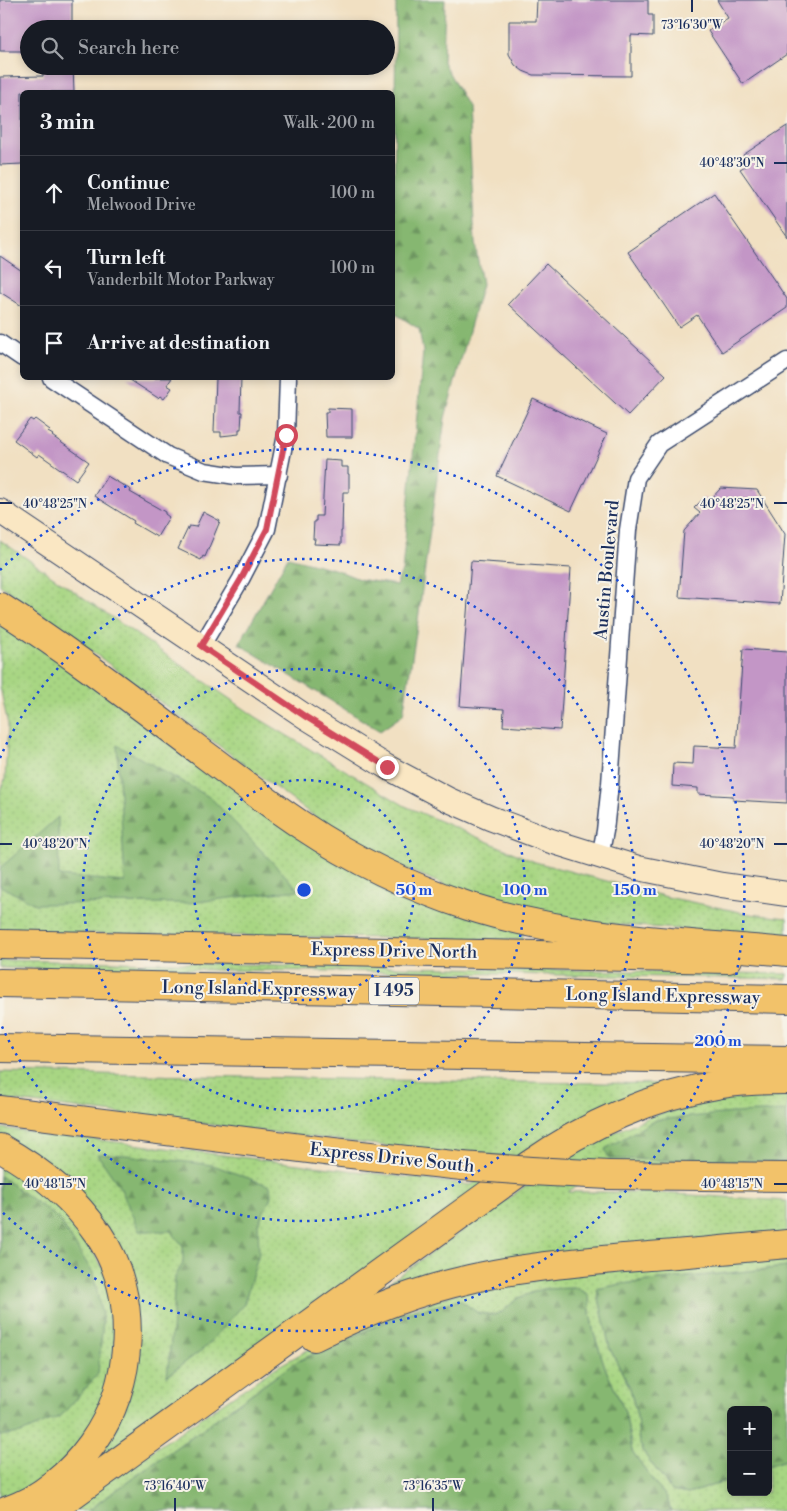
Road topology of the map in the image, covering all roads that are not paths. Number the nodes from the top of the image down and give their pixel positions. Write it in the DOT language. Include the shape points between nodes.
graph roads {
  1 [pos="0,343"];
  2 [pos="20,357"];
  3 [pos="787,361"];
  4 [pos="54,380"];
  5 [pos="288,380"];
  6 [pos="279,474"];
  7 [pos="0,512"];
  8 [pos="0,605"];
  9 [pos="201,646"];
  10 [pos="600,857"];
  11 [pos="787,894"];
  12 [pos="0,944"];
  13 [pos="787,952"];
  14 [pos="787,960"];
  15 [pos="0,984"];
  16 [pos="787,999"];
  17 [pos="0,1048"];
  18 [pos="787,1060"];
  19 [pos="787,1080"];
  20 [pos="0,1110"];
  21 [pos="0,1148"];
  22 [pos="787,1177"];
  23 [pos="730,1178"];
  24 [pos="787,1184"];
  25 [pos="787,1244"];
  26 [pos="211,1396"];
  27 [pos="6,1511"];
  28 [pos="50,1511"];
  1 -- 2 [label="street"];
  3 -- 10 [label="street, Austin Boulevard" via="659,444 636,478 628,530 610,784"];
  4 -- 6 [label="street" via="168,456 204,471 236,476"];
  5 -- 6 [label="street" via="286,435"];
  6 -- 9 [label="street" via="267,529"];
  7 -- 9 [label="main road"];
  8 -- 13 [label="highway" via="301,825 413,885 467,905 549,927"];
  9 -- 10 [label="main road" via="306,717 416,783 498,821"];
  10 -- 11 [label="main road" via="694,880"];
  12 -- 14 [label="highway, Express Drive North"];
  15 -- 16 [label="highway, Long Island Expressway / I 495"];
  17 -- 18 [label="highway"];
  19 -- 26 [label="highway" via="702,1088 640,1106 590,1128 547,1152"];
  20 -- 23 [label="highway, Express Drive South, bridge" via="462,1166"];
  21 -- 27 [label="highway" via="53,1183 77,1206 100,1237 119,1279 127,1329 122,1381 107,1420 96,1438 66,1474 29,1500"];
  22 -- 23 [label="highway, Express Drive South"];
  23 -- 24 [label="highway"];
  25 -- 26 [label="highway" via="565,1263 469,1279 409,1296 335,1327"];
  26 -- 28 [label="highway"];
}
